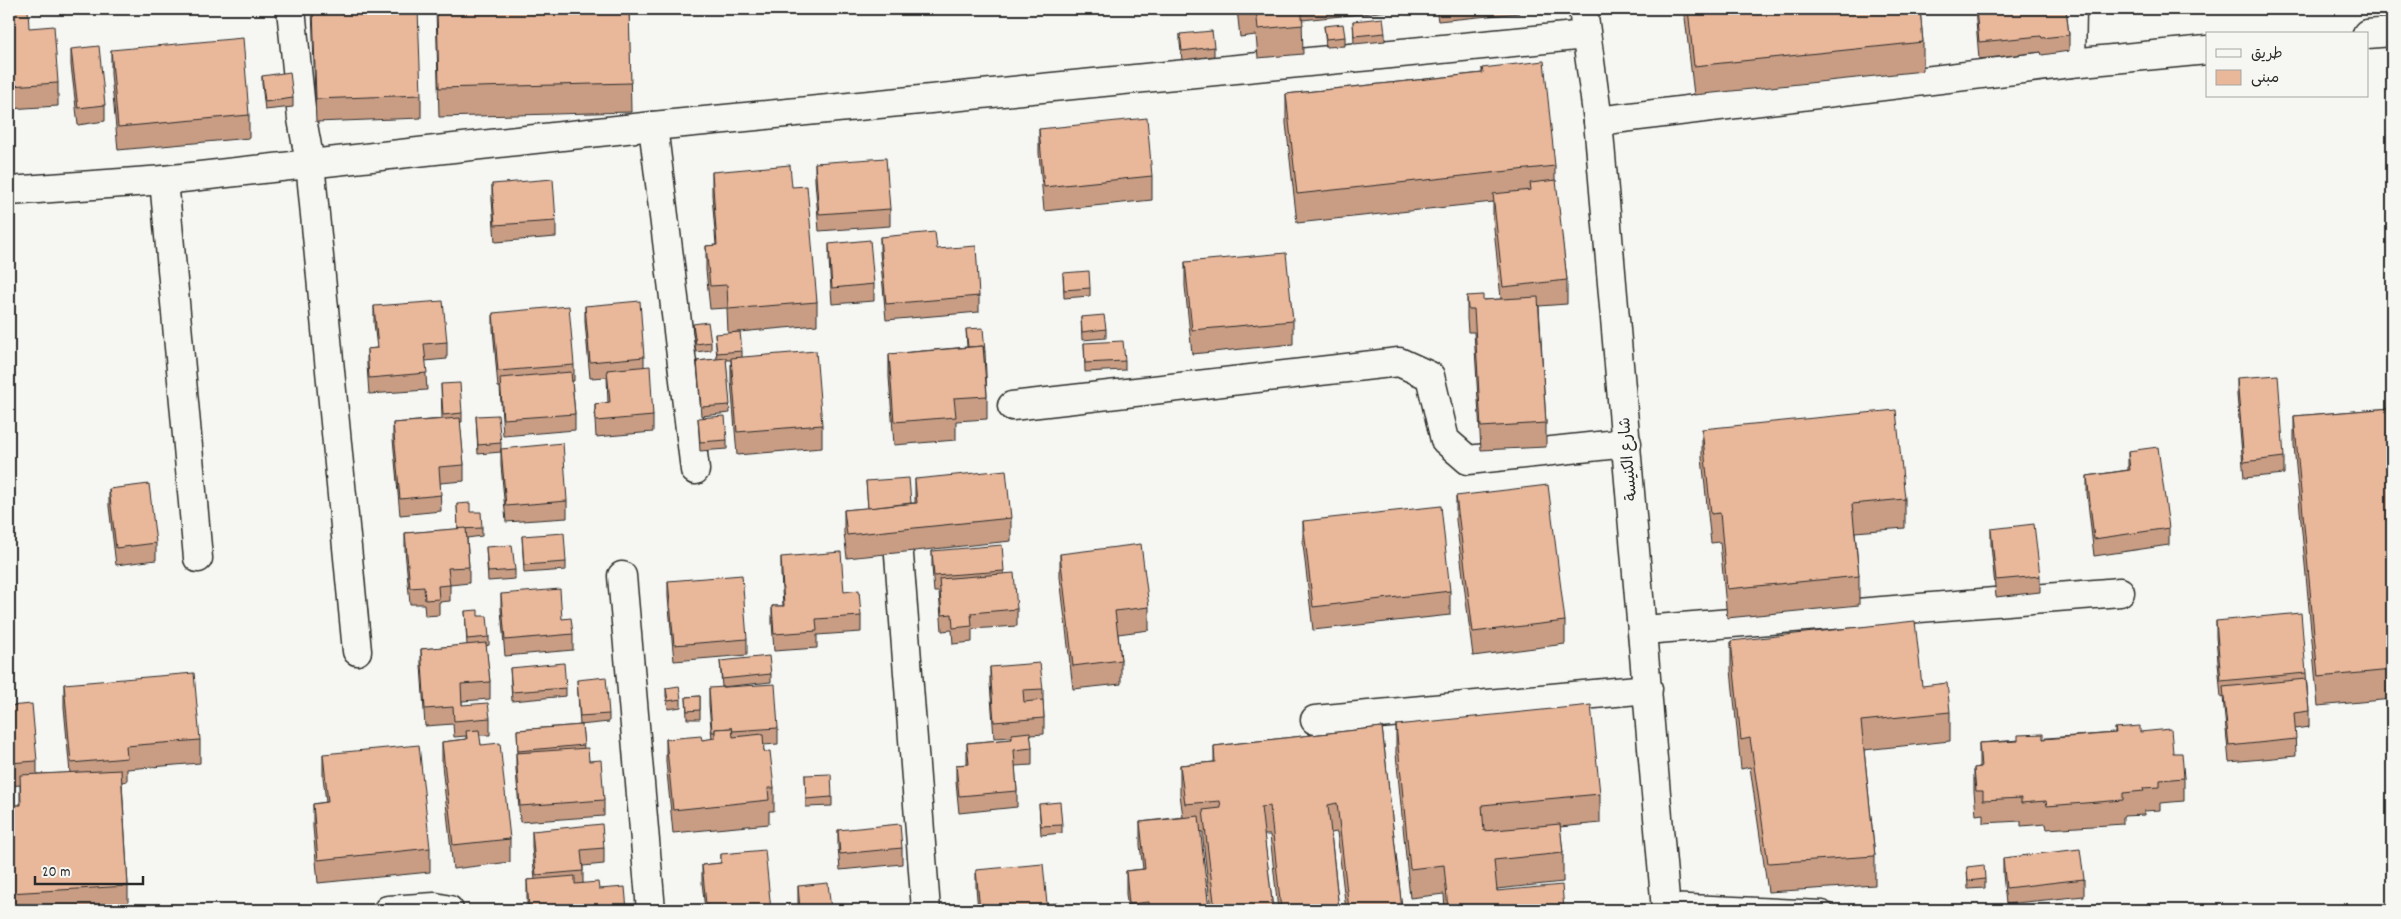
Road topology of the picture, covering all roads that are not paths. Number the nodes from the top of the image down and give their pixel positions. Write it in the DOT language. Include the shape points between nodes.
graph roads {
  1 [pos="291,9"];
  2 [pos="2072,9"];
  3 [pos="1584,22"];
  4 [pos="2392,32"];
  5 [pos="2368,34"];
  6 [pos="2206,50"];
  7 [pos="2071,63"];
  8 [pos="1598,121"];
  9 [pos="653,126"];
  10 [pos="310,163"];
  11 [pos="164,180"];
  12 [pos="9,191"];
  13 [pos="1012,406"];
  14 [pos="1627,443"];
  15 [pos="695,470"];
  16 [pos="899,555"];
  17 [pos="198,558"];
  18 [pos="622,576"];
  19 [pos="2120,592"];
  20 [pos="1644,630"];
  21 [pos="357,651"];
  22 [pos="1648,689"];
  23 [pos="1315,720"];
  24 [pos="1666,906"];
  25 [pos="388,910"];
  26 [pos="449,910"];
  27 [pos="651,910"];
  28 [pos="926,910"];
  29 [pos="1823,910"];
  1 -- 10 [label="street" via="302,119"];
  2 -- 7 [label="street"];
  3 -- 8 [label="street, شارع الكنيسة"];
  3 -- 9 [label="street"];
  4 -- 5 [label="street"];
  6 -- 7 [label="street"];
  7 -- 8 [label="street"];
  8 -- 14 [label="street, شارع الكنيسة"];
  9 -- 10 [label="street"];
  9 -- 15 [label="street"];
  10 -- 11 [label="street"];
  10 -- 21 [label="street"];
  11 -- 12 [label="street"];
  11 -- 17 [label="street"];
  13 -- 14 [label="street" via="1399,362 1430,376 1445,440 1468,460"];
  14 -- 20 [label="street, شارع الكنيسة"];
  16 -- 28 [label="street"];
  18 -- 27 [label="street"];
  19 -- 20 [label="street"];
  20 -- 22 [label="street, شارع الكنيسة"];
  22 -- 23 [label="street"];
  22 -- 24 [label="street, شارع الكنيسة"];
  24 -- 29 [label="lane"];
  25 -- 26 [label="street" via="435,907"];
}
